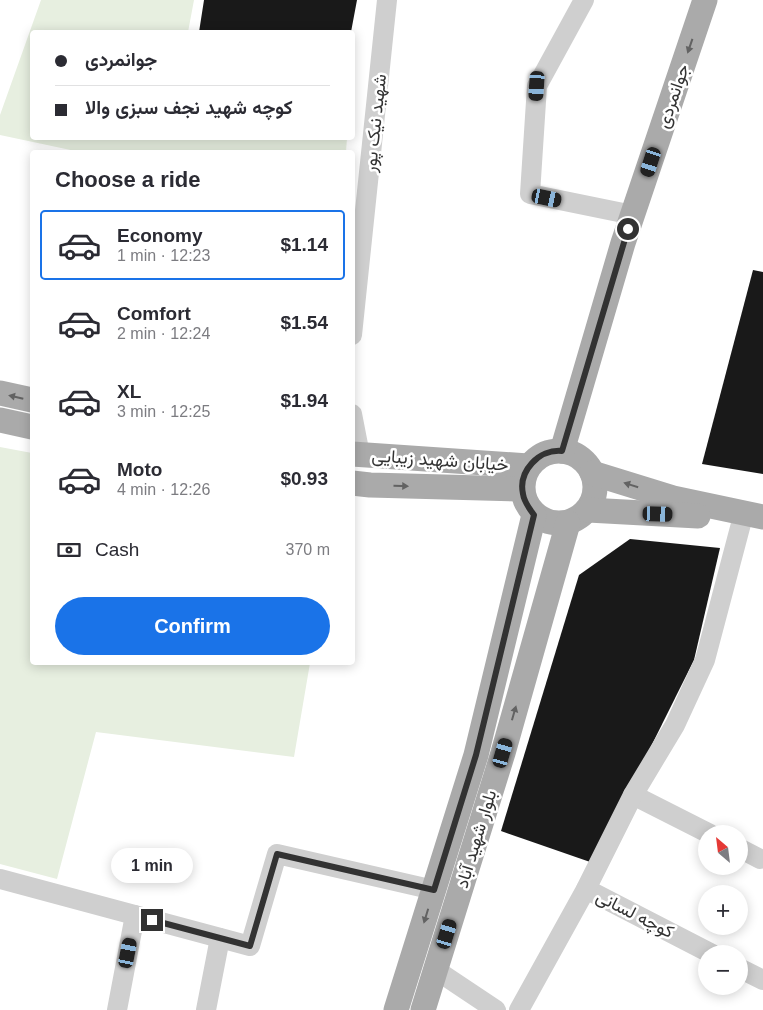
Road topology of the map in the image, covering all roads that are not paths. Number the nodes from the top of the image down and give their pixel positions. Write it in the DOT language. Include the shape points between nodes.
graph roads {
  1 [pos="387,0"];
  2 [pos="584,0"];
  3 [pos="705,0"];
  4 [pos="633,215"];
  5 [pos="355,306"];
  6 [pos="0,393"];
  7 [pos="30,400"];
  8 [pos="0,420"];
  9 [pos="30,427"];
  10 [pos="562,451"];
  11 [pos="356,454"];
  12 [pos="592,472"];
  13 [pos="525,478"];
  14 [pos="355,483"];
  15 [pos="534,515"];
  16 [pos="578,517"];
  17 [pos="756,519"];
  18 [pos="527,545"];
  19 [pos="559,554"];
  20 [pos="634,796"];
  21 [pos="698,828"];
  22 [pos="748,852"];
  23 [pos="760,858"];
  24 [pos="0,879"];
  25 [pos="586,889"];
  26 [pos="434,890"];
  27 [pos="135,915"];
  28 [pos="220,938"];
  29 [pos="698,947"];
  30 [pos="436,970"];
  31 [pos="748,972"];
  32 [pos="763,980"];
  33 [pos="117,1010"];
  34 [pos="206,1010"];
  35 [pos="396,1010"];
  36 [pos="423,1010"];
  37 [pos="496,1010"];
  38 [pos="519,1010"];
  1 -- 5 [label="street, شهید نیک پور"];
  2 -- 4 [label="street" via="537,86 530,194"];
  3 -- 4 [label="main road, جوانمردی, one-way"];
  4 -- 10 [label="main road, جوانمردی"];
  7 -- 6 [label="main road, one-way"];
  8 -- 9 [label="main road"];
  10 -- 12 [label="main road" via="579,457"];
  10 -- 13 [label="main road" via="544,454"];
  11 -- 13 [label="main road, خیابان شهید زیبایی"];
  12 -- 16 [label="main road" via="594,499"];
  17 -- 12 [label="main road, one-way" via="672,498"];
  14 -- 13 [label="main road, خیابان شهید زیبایی, one-way"];
  13 -- 15 [label="main road" via="526,504"];
  15 -- 16 [label="main road" via="544,520"];
  15 -- 18 [label="main road, بلوار شهید آباد"];
  16 -- 17 [label="main road" via="673,514"];
  16 -- 19 [label="main road, بلوار شهید آباد"];
  17 -- 20 [label="street" via="705,660 676,725"];
  18 -- 19 [label="main road"];
  18 -- 26 [label="main road, بلوار شهید آباد" via="476,755"];
  30 -- 19 [label="main road, بلوار شهید آباد, one-way" via="503,753"];
  20 -- 21 [label="street"];
  20 -- 25 [label="street"];
  22 -- 23 [label="street"];
  24 -- 27 [label="street"];
  25 -- 29 [label="street, کوچه لسانی"];
  25 -- 38 [label="street"];
  26 -- 28 [label="street" via="277,854 250,946"];
  26 -- 35 [label="main road, بلوار شهید آباد, one-way"];
  27 -- 28 [label="street"];
  27 -- 33 [label="street"];
  28 -- 34 [label="street"];
  30 -- 36 [label="main road, بلوار شهید آباد"];
  30 -- 37 [label="street"];
  31 -- 32 [label="street"];
}
